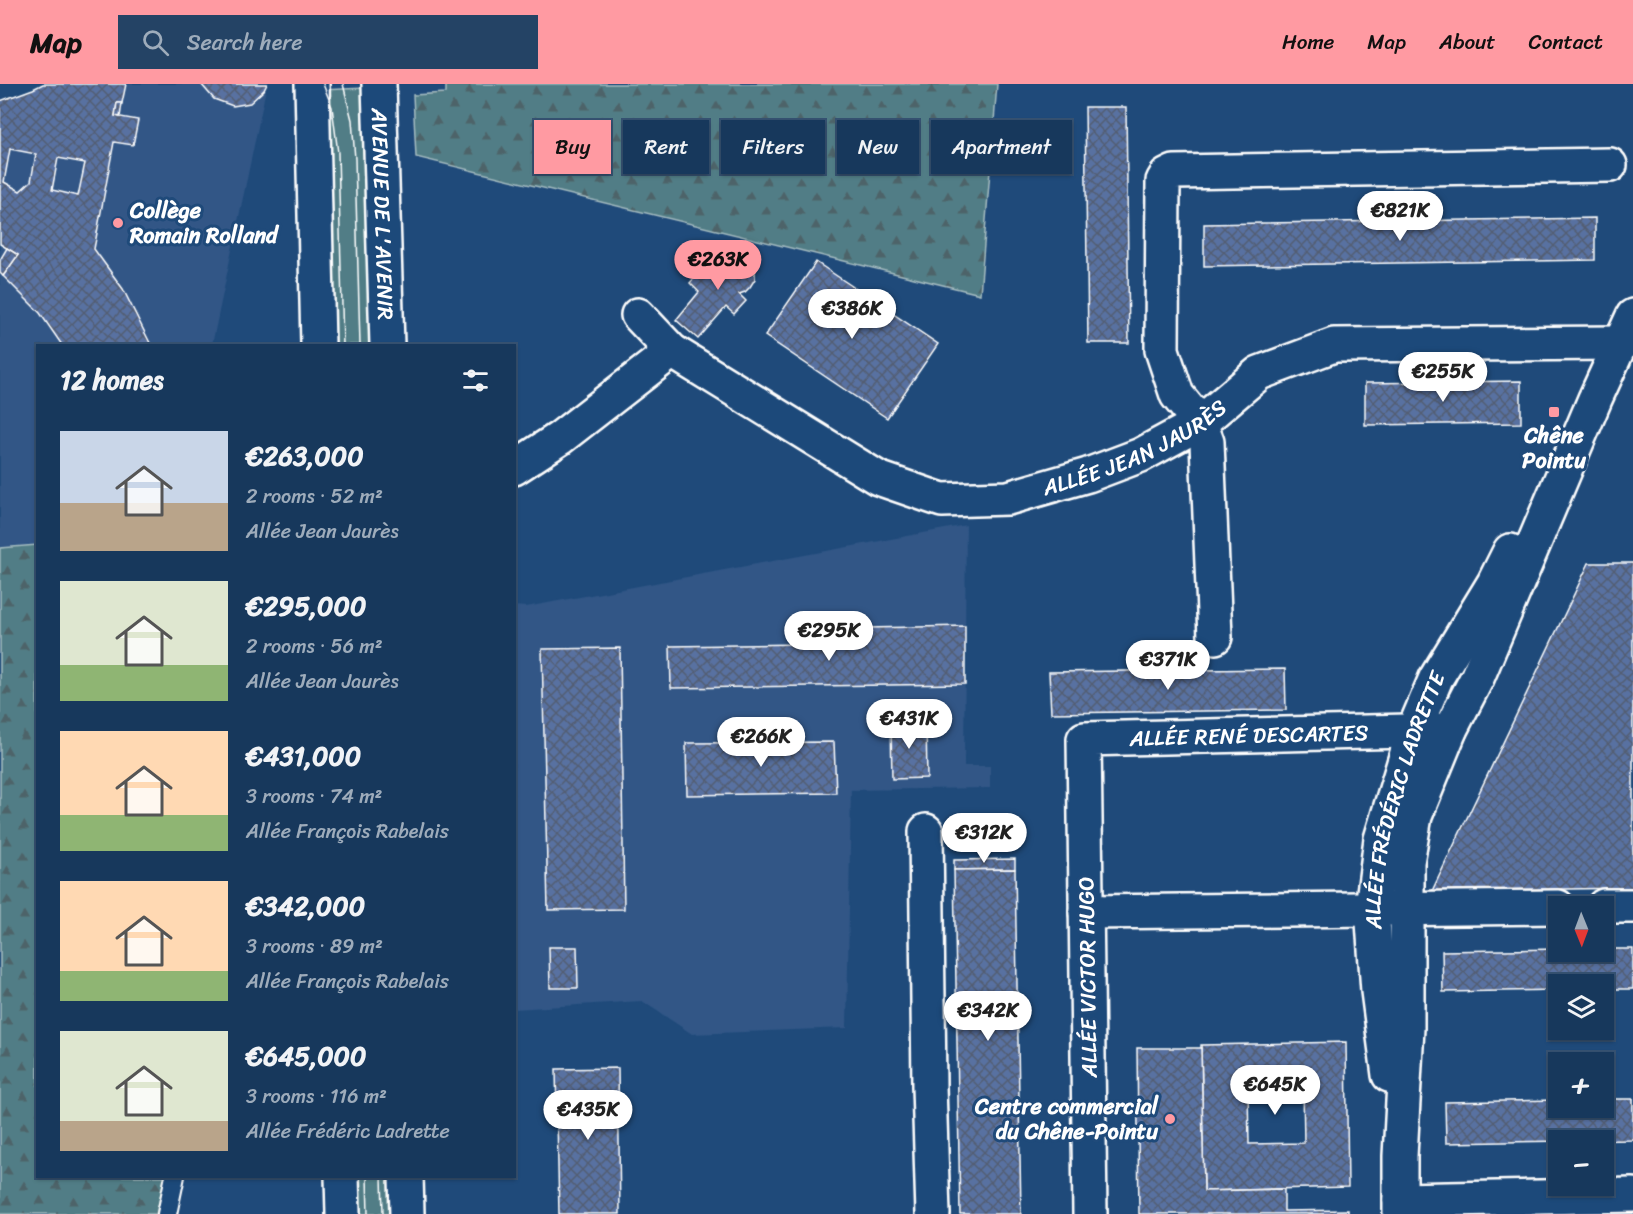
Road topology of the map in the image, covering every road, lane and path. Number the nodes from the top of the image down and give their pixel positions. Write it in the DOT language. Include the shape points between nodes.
graph roads {
  1 [pos="312,84"];
  2 [pos="379,84"];
  3 [pos="1610,165"];
  4 [pos="638,315"];
  5 [pos="1627,329"];
  6 [pos="318,344"];
  7 [pos="387,344"];
  8 [pos="672,351"];
  9 [pos="1200,423"];
  10 [pos="516,467"];
  11 [pos="1561,480"];
  12 [pos="1215,637"];
  13 [pos="1414,730"];
  14 [pos="1450,730"];
  15 [pos="1084,739"];
  16 [pos="926,831"];
  17 [pos="1376,869"];
  18 [pos="1548,906"];
  19 [pos="1614,906"];
  20 [pos="1633,906"];
  21 [pos="1406,907"];
  22 [pos="1372,908"];
  23 [pos="1086,912"];
  24 [pos="1400,1156"];
  25 [pos="175,1178"];
  26 [pos="342,1178"];
  27 [pos="406,1178"];
  28 [pos="1633,1196"];
  29 [pos="1400,1207"];
  30 [pos="167,1214"];
  31 [pos="343,1214"];
  32 [pos="407,1214"];
  33 [pos="933,1214"];
  34 [pos="1090,1214"];
  1 -- 6 [label="street"];
  2 -- 7 [label="street, AVENUE DE L'AVENIR"];
  3 -- 9 [label="street" via="1174,172 1166,176 1162,181 1162,350 1177,395"];
  4 -- 8 [label="street, ALLÉE JEAN JAURÈS"];
  5 -- 9 [label="street, ALLÉE JEAN JAURÈS" via="1334,345 1259,373"];
  5 -- 11 [label="street, ALLÉE FRÉDÉRIC LADRETTE"];
  8 -- 9 [label="street, ALLÉE JEAN JAURÈS" via="878,478 942,500 1008,498 1088,475 1141,455"];
  8 -- 10 [label="street" via="560,438"];
  9 -- 12 [label="street" via="1208,442"];
  11 -- 13 [label="street, ALLÉE FRÉDÉRIC LADRETTE" via="1528,518 1436,678"];
  11 -- 14 [label="street, ALLÉE FRÉDÉRIC LADRETTE" via="1477,678"];
  13 -- 14 [label="street, ALLÉE RENÉ DESCARTES"];
  13 -- 15 [label="street, ALLÉE RENÉ DESCARTES"];
  13 -- 17 [label="street, ALLÉE FRÉDÉRIC LADRETTE" via="1381,839"];
  14 -- 21 [label="street, ALLÉE FRÉDÉRIC LADRETTE" via="1415,816 1407,862"];
  15 -- 23 [label="street, ALLÉE VICTOR HUGO"];
  16 -- 33 [label="street"];
  17 -- 21 [label="street"];
  17 -- 22 [label="street, ALLÉE FRÉDÉRIC LADRETTE"];
  18 -- 21 [label="street"];
  19 -- 20 [label="street"];
  21 -- 22 [label="street"];
  21 -- 24 [label="street, ALLÉE FRÉDÉRIC LADRETTE" via="1407,1028"];
  22 -- 23 [label="street"];
  22 -- 24 [label="street, ALLÉE FRÉDÉRIC LADRETTE" via="1378,991"];
  23 -- 34 [label="street, ALLÉE VICTOR HUGO"];
  24 -- 29 [label="street, ALLÉE FRÉDÉRIC LADRETTE"];
  25 -- 30 [label="lane"];
  26 -- 31 [label="street"];
  27 -- 32 [label="street"];
  28 -- 29 [label="street"];
}
